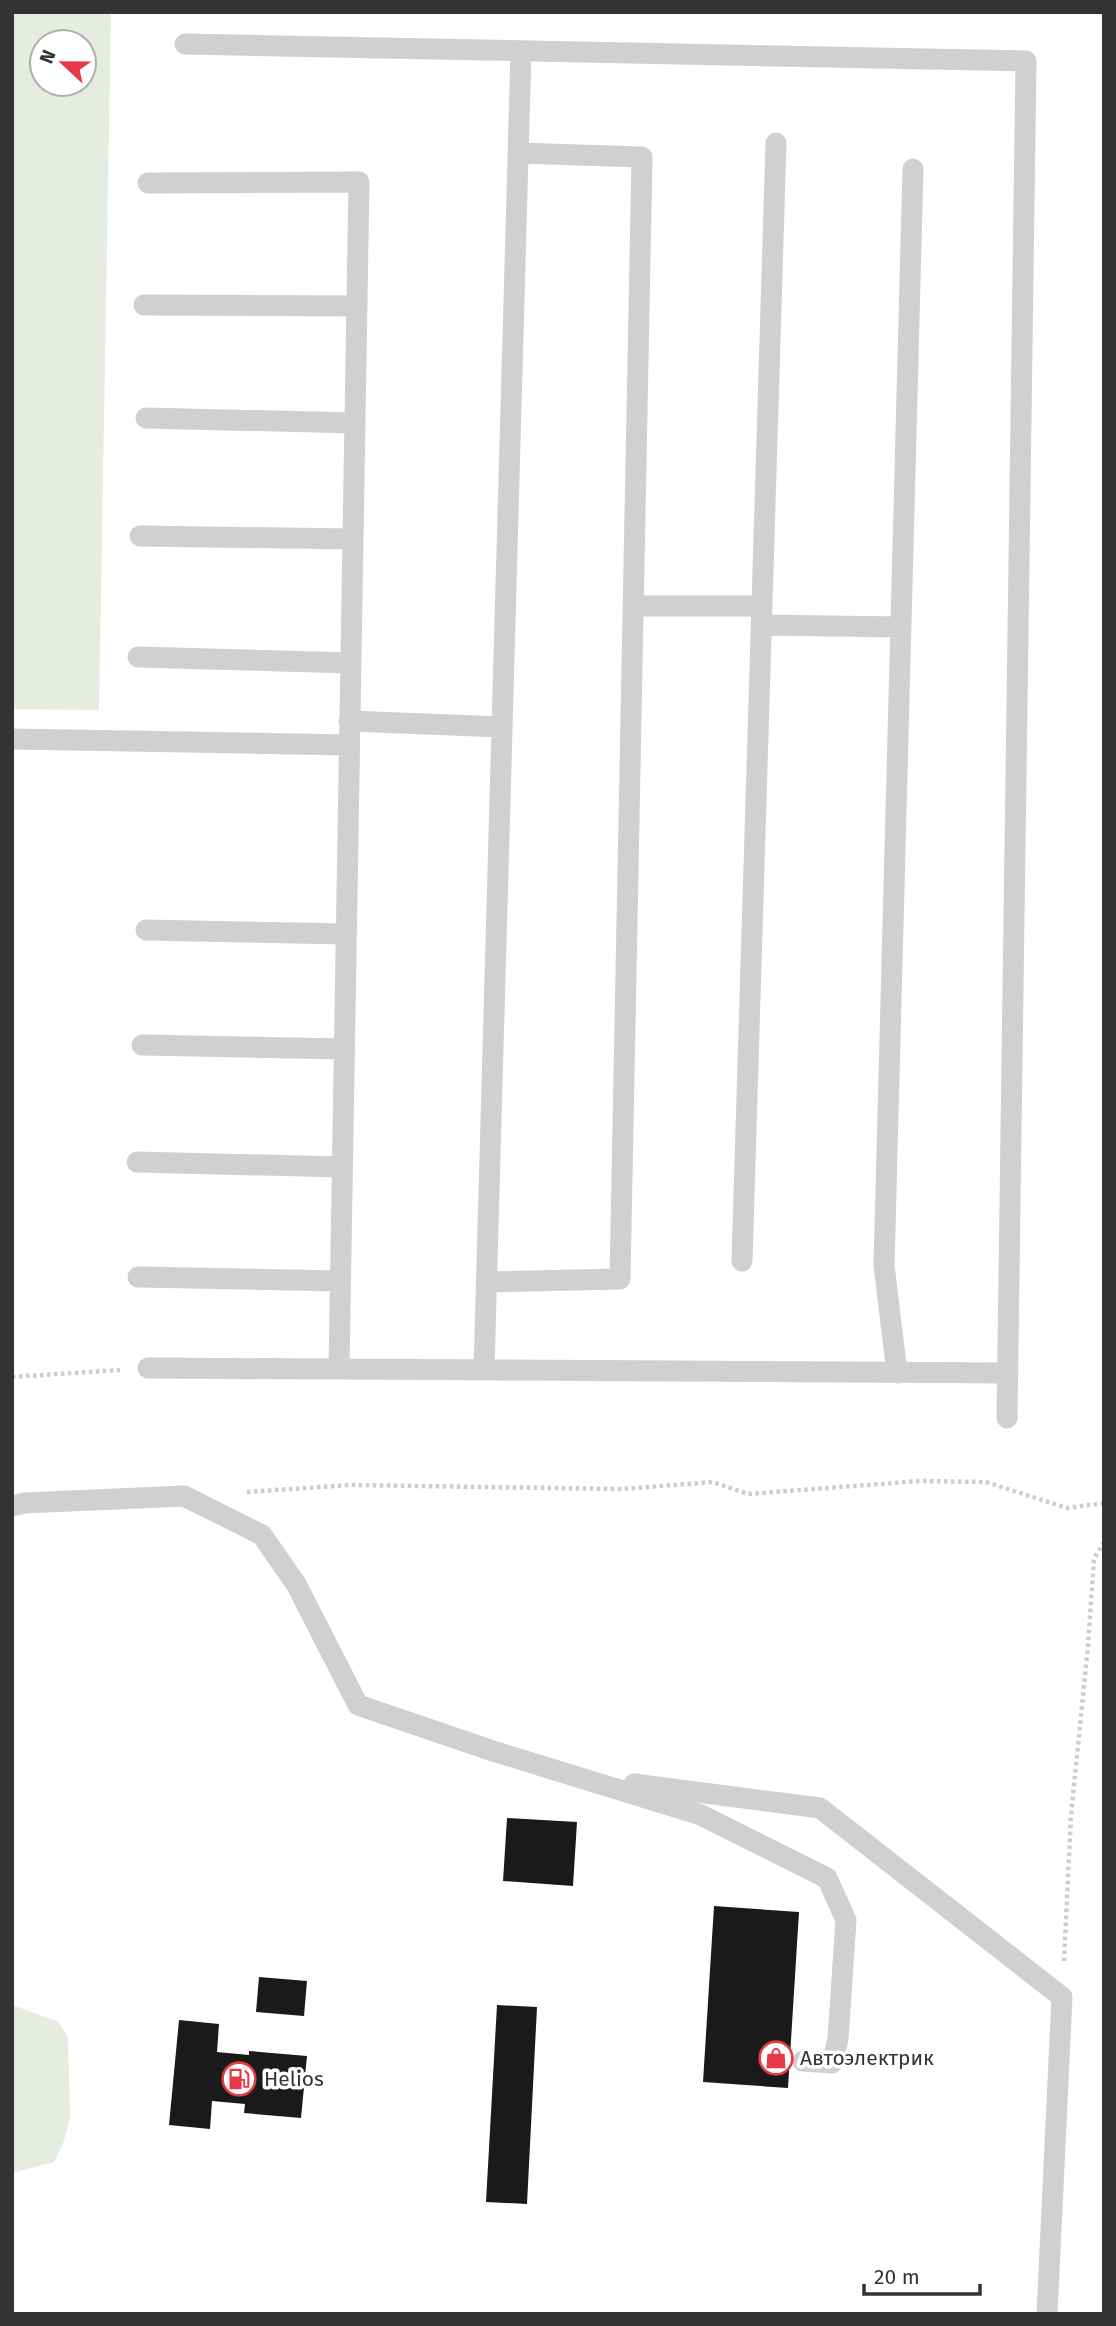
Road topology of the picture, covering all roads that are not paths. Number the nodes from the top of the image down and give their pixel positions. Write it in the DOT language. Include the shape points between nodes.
graph roads {
  1 [pos="185,44"];
  2 [pos="521,51"];
  3 [pos="776,143"];
  4 [pos="518,153"];
  5 [pos="913,169"];
  6 [pos="148,183"];
  7 [pos="144,305"];
  8 [pos="357,306"];
  9 [pos="146,418"];
  10 [pos="355,423"];
  11 [pos="140,536"];
  12 [pos="353,539"];
  13 [pos="633,606"];
  14 [pos="762,616"];
  15 [pos="901,627"];
  16 [pos="138,657"];
  17 [pos="350,663"];
  18 [pos="349,721"];
  19 [pos="502,727"];
  20 [pos="12,738"];
  21 [pos="349,745"];
  22 [pos="146,930"];
  23 [pos="346,934"];
  24 [pos="142,1045"];
  25 [pos="344,1049"];
  26 [pos="137,1161"];
  27 [pos="342,1167"];
  28 [pos="742,1261"];
  29 [pos="138,1277"];
  30 [pos="340,1280"];
  31 [pos="486,1282"];
  32 [pos="148,1368"];
  33 [pos="339,1369"];
  34 [pos="484,1370"];
  35 [pos="897,1373"];
  36 [pos="1009,1373"];
  37 [pos="1007,1418"];
  38 [pos="12,1506"];
  39 [pos="577,1777"];
  40 [pos="803,2061"];
  41 [pos="1047,2314"];
  1 -- 2 [label="lane"];
  2 -- 4 [label="lane"];
  2 -- 36 [label="lane" via="1027,61"];
  3 -- 14 [label="lane"];
  4 -- 13 [label="lane" via="642,157"];
  4 -- 19 [label="lane"];
  5 -- 15 [label="lane"];
  6 -- 8 [label="lane" via="359,181"];
  7 -- 8 [label="lane"];
  8 -- 10 [label="lane"];
  9 -- 10 [label="lane"];
  10 -- 12 [label="lane"];
  11 -- 12 [label="lane"];
  12 -- 17 [label="lane"];
  13 -- 14 [label="lane"];
  13 -- 31 [label="lane" via="620,1279"];
  14 -- 15 [label="lane"];
  14 -- 28 [label="lane"];
  15 -- 35 [label="lane" via="884,1265"];
  16 -- 17 [label="lane"];
  17 -- 18 [label="lane"];
  18 -- 19 [label="lane"];
  18 -- 21 [label="lane"];
  19 -- 31 [label="lane"];
  20 -- 21 [label="lane"];
  21 -- 23 [label="lane"];
  22 -- 23 [label="lane"];
  23 -- 25 [label="lane"];
  24 -- 25 [label="lane"];
  25 -- 27 [label="lane"];
  26 -- 27 [label="lane"];
  27 -- 30 [label="lane"];
  29 -- 30 [label="lane"];
  30 -- 33 [label="lane"];
  31 -- 34 [label="lane"];
  32 -- 33 [label="lane"];
  33 -- 34 [label="lane"];
  34 -- 35 [label="lane"];
  35 -- 36 [label="lane"];
  36 -- 37 [label="lane"];
  38 -- 39 [label="lane" via="184,1496 262,1535 296,1584 358,1705"];
  39 -- 40 [label="lane" via="701,1815 827,1878 846,1920 838,2039 832,2063"];
  39 -- 41 [label="lane" via="820,1808 1062,1997"];
}
